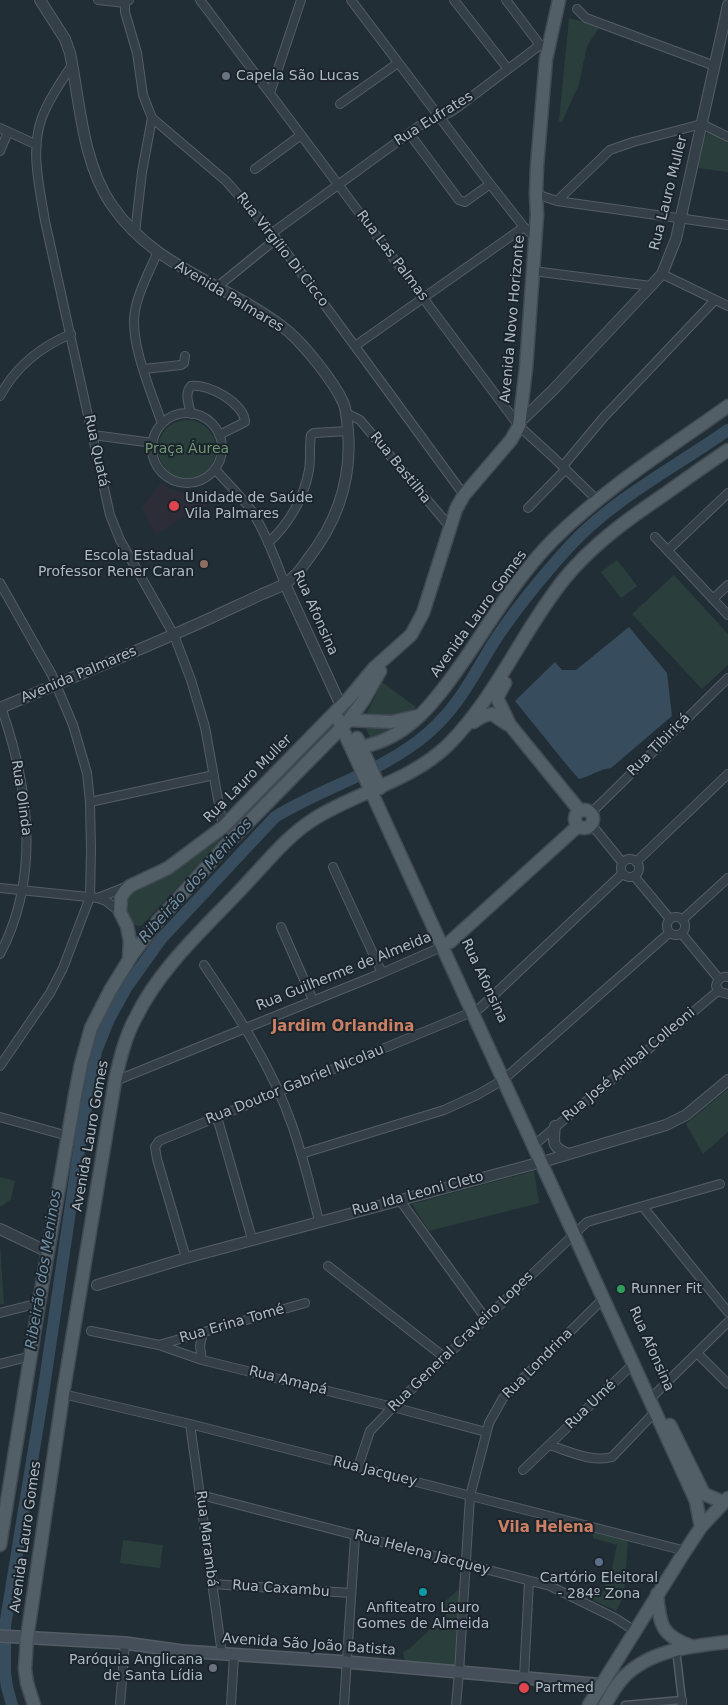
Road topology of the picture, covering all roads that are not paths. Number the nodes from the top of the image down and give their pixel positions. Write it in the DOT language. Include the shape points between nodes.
graph roads {
  1 [pos="40,0"];
  2 [pos="98,0"];
  3 [pos="200,0"];
  4 [pos="302,0"];
  5 [pos="351,0"];
  6 [pos="454,0"];
  7 [pos="506,0"];
  8 [pos="559,0"];
  9 [pos="566,0"];
  10 [pos="127,2"];
  11 [pos="728,5"];
  12 [pos="577,9"];
  13 [pos="727,19"];
  14 [pos="545,46"];
  15 [pos="398,63"];
  16 [pos="72,65"];
  17 [pos="715,66"];
  18 [pos="508,69"];
  19 [pos="270,93"];
  20 [pos="340,104"];
  21 [pos="439,117"];
  22 [pos="152,118"];
  23 [pos="702,124"];
  24 [pos="0,128"];
  25 [pos="8,132"];
  26 [pos="409,133"];
  27 [pos="301,135"];
  28 [pos="728,137"];
  29 [pos="36,144"];
  30 [pos="0,151"];
  31 [pos="254,170"];
  32 [pos="338,184"];
  33 [pos="490,184"];
  34 [pos="539,195"];
  35 [pos="557,201"];
  36 [pos="680,218"];
  37 [pos="728,225"];
  38 [pos="524,227"];
  39 [pos="135,233"];
  40 [pos="274,236"];
  41 [pos="535,237"];
  42 [pos="158,253"];
  43 [pos="533,271"];
  44 [pos="662,274"];
  45 [pos="651,286"];
  46 [pos="218,287"];
  47 [pos="423,297"];
  48 [pos="715,300"];
  49 [pos="728,306"];
  50 [pos="71,334"];
  51 [pos="355,346"];
  52 [pos="185,356"];
  53 [pos="144,369"];
  54 [pos="0,396"];
  55 [pos="728,406"];
  56 [pos="346,413"];
  57 [pos="191,414"];
  58 [pos="162,424"];
  59 [pos="519,425"];
  60 [pos="348,431"];
  61 [pos="93,435"];
  62 [pos="219,435"];
  63 [pos="153,443"];
  64 [pos="728,450"];
  65 [pos="728,459"];
  66 [pos="564,468"];
  67 [pos="215,469"];
  68 [pos="728,493"];
  69 [pos="464,495"];
  70 [pos="597,500"];
  71 [pos="528,508"];
  72 [pos="450,527"];
  73 [pos="655,537"];
  74 [pos="268,543"];
  75 [pos="668,550"];
  76 [pos="0,583"];
  77 [pos="285,584"];
  78 [pos="728,585"];
  79 [pos="713,599"];
  80 [pos="728,615"];
  81 [pos="174,635"];
  82 [pos="404,642"];
  83 [pos="727,682"];
  84 [pos="56,684"];
  85 [pos="0,708"];
  86 [pos="338,709"];
  87 [pos="423,714"];
  88 [pos="345,723"];
  89 [pos="466,726"];
  90 [pos="510,726"];
  91 [pos="317,750"];
  92 [pos="359,753"];
  93 [pos="728,774"];
  94 [pos="214,775"];
  95 [pos="374,785"];
  96 [pos="90,802"];
  97 [pos="585,818"];
  98 [pos="223,827"];
  99 [pos="622,862"];
  100 [pos="636,862"];
  101 [pos="333,867"];
  102 [pos="622,874"];
  103 [pos="634,876"];
  104 [pos="728,878"];
  105 [pos="130,886"];
  106 [pos="0,888"];
  107 [pos="23,891"];
  108 [pos="94,897"];
  109 [pos="120,912"];
  110 [pos="670,919"];
  111 [pos="682,920"];
  112 [pos="157,922"];
  113 [pos="127,926"];
  114 [pos="281,927"];
  115 [pos="669,933"];
  116 [pos="682,934"];
  117 [pos="446,945"];
  118 [pos="0,954"];
  119 [pos="128,960"];
  120 [pos="204,965"];
  121 [pos="382,973"];
  122 [pos="728,977"];
  123 [pos="719,979"];
  124 [pos="718,991"];
  125 [pos="728,994"];
  126 [pos="313,1000"];
  127 [pos="476,1010"];
  128 [pos="245,1028"];
  129 [pos="0,1066"];
  130 [pos="506,1077"];
  131 [pos="728,1080"];
  132 [pos="115,1081"];
  133 [pos="278,1091"];
  134 [pos="0,1116"];
  135 [pos="217,1117"];
  136 [pos="555,1126"];
  137 [pos="68,1136"];
  138 [pos="540,1140"];
  139 [pos="301,1154"];
  140 [pos="569,1154"];
  141 [pos="545,1161"];
  142 [pos="720,1184"];
  143 [pos="399,1199"];
  144 [pos="643,1207"];
  145 [pos="319,1220"];
  146 [pos="0,1229"];
  147 [pos="577,1231"];
  148 [pos="252,1239"];
  149 [pos="48,1252"];
  150 [pos="186,1258"];
  151 [pos="328,1266"];
  152 [pos="96,1286"];
  153 [pos="603,1299"];
  154 [pos="39,1303"];
  155 [pos="305,1304"];
  156 [pos="728,1312"];
  157 [pos="0,1313"];
  158 [pos="486,1318"];
  159 [pos="728,1322"];
  160 [pos="91,1331"];
  161 [pos="203,1332"];
  162 [pos="159,1345"];
  163 [pos="697,1353"];
  164 [pos="31,1356"];
  165 [pos="444,1357"];
  166 [pos="202,1360"];
  167 [pos="0,1364"];
  168 [pos="633,1364"];
  169 [pos="728,1384"];
  170 [pos="62,1394"];
  171 [pos="652,1397"];
  172 [pos="393,1407"];
  173 [pos="655,1412"];
  174 [pos="190,1424"];
  175 [pos="486,1432"];
  176 [pos="549,1445"];
  177 [pos="358,1467"];
  178 [pos="523,1470"];
  179 [pos="201,1495"];
  180 [pos="470,1496"];
  181 [pos="725,1500"];
  182 [pos="701,1527"];
  183 [pos="355,1536"];
  184 [pos="0,1545"];
  185 [pos="686,1551"];
  186 [pos="466,1564"];
  187 [pos="529,1581"];
  188 [pos="212,1584"];
  189 [pos="351,1594"];
  190 [pos="657,1594"];
  191 [pos="635,1631"];
  192 [pos="0,1636"];
  193 [pos="23,1638"];
  194 [pos="728,1642"];
  195 [pos="125,1644"];
  196 [pos="691,1646"];
  197 [pos="676,1650"];
  198 [pos="222,1654"];
  199 [pos="234,1655"];
  200 [pos="347,1662"];
  201 [pos="459,1672"];
  202 [pos="524,1677"];
  203 [pos="601,1686"];
  204 [pos="616,1686"];
  205 [pos="682,1703"];
  206 [pos="34,1705"];
  207 [pos="120,1705"];
  208 [pos="231,1705"];
  209 [pos="344,1705"];
  210 [pos="456,1705"];
  211 [pos="589,1705"];
  212 [pos="604,1705"];
  213 [pos="625,1705"];
  1 -- 16 [label="street, Avenida Palmares" via="65,39"];
  2 -- 10 [label="street"];
  3 -- 19 [label="street, Rua Las Palmas"];
  4 -- 19 [label="street"];
  5 -- 15 [label="street"];
  6 -- 18 [label="street"];
  7 -- 14 [label="street"];
  8 -- 14 [label="main road, Avenida Novo Horizonte"];
  9 -- 34 [label="main road, Avenida Novo Horizonte" via="553,64"];
  10 -- 22 [label="street, Rua Virgílio Di Cicco" via="125,12 137,53 143,95"];
  11 -- 13 [label="street, Rua Lauro Muller"];
  12 -- 17 [label="street" via="586,18"];
  13 -- 17 [label="street, Rua Lauro Muller"];
  14 -- 18 [label="street, Rua Eufrates"];
  14 -- 34 [label="main road, Avenida Novo Horizonte"];
  15 -- 20 [label="street"];
  15 -- 21 [label="street"];
  16 -- 29 [label="street, Rua Quatá" via="46,108"];
  16 -- 39 [label="street, Avenida Palmares" via="87,145 96,174 109,202"];
  17 -- 23 [label="street, Rua Lauro Muller"];
  18 -- 21 [label="street, Rua Eufrates" via="458,107"];
  19 -- 27 [label="street, Rua Las Palmas"];
  21 -- 26 [label="street, Rua Eufrates"];
  21 -- 33 [label="street"];
  22 -- 39 [label="street"];
  22 -- 40 [label="street, Rua Virgílio Di Cicco" via="226,181"];
  23 -- 28 [label="street"];
  23 -- 35 [label="street" via="610,150"];
  23 -- 36 [label="street, Rua Lauro Muller"];
  24 -- 25 [label="street"];
  25 -- 29 [label="street"];
  25 -- 30 [label="street"];
  26 -- 32 [label="street, Rua Eufrates"];
  26 -- 33 [label="street" via="459,200 464,202"];
  27 -- 31 [label="street"];
  27 -- 32 [label="street, Rua Las Palmas"];
  29 -- 50 [label="street, Rua Quatá" via="45,221"];
  32 -- 40 [label="street, Rua Eufrates"];
  32 -- 47 [label="street, Rua Las Palmas"];
  33 -- 38 [label="street"];
  34 -- 35 [label="street"];
  34 -- 41 [label="main road, Avenida Novo Horizonte"];
  35 -- 36 [label="street"];
  36 -- 37 [label="street"];
  36 -- 44 [label="street, Rua Lauro Muller" via="676,239"];
  38 -- 41 [label="street"];
  38 -- 47 [label="street"];
  39 -- 42 [label="street, Avenida Palmares"];
  40 -- 46 [label="street, Rua Eufrates"];
  40 -- 51 [label="street, Rua Virgílio Di Cicco"];
  41 -- 43 [label="main road, Avenida Novo Horizonte"];
  42 -- 46 [label="street, Avenida Palmares"];
  42 -- 53 [label="street" via="135,311 135,339"];
  43 -- 45 [label="street"];
  43 -- 59 [label="main road, Avenida Novo Horizonte"];
  44 -- 45 [label="street, Rua Lauro Muller"];
  44 -- 48 [label="street"];
  45 -- 59 [label="street, Rua Lauro Muller"];
  46 -- 56 [label="street, Avenida Palmares" via="290,334 327,377 344,403"];
  47 -- 51 [label="street"];
  47 -- 59 [label="street, Rua Las Palmas"];
  48 -- 49 [label="street"];
  48 -- 66 [label="street" via="603,418"];
  50 -- 54 [label="street" via="48,344 24,363"];
  50 -- 61 [label="street, Rua Quatá"];
  51 -- 69 [label="street, Rua Virgílio Di Cicco"];
  52 -- 53 [label="street" via="182,365"];
  53 -- 58 [label="street"];
  55 -- 70 [label="main road, Avenida Lauro Gomes"];
  56 -- 60 [label="street, Avenida Palmares"];
  56 -- 72 [label="street, Rua Bastilha" via="360,420"];
  57 -- 58 [label="street" via="175,416"];
  57 -- 62 [label="street" via="211,423"];
  57 -- 62 [label="street" via="187,390 191,386 208,388 228,399 245,422"];
  58 -- 63 [label="street"];
  59 -- 66 [label="street, Rua Las Palmas"];
  59 -- 69 [label="main road, Rua Lauro Muller" via="511,440"];
  60 -- 74 [label="street" via="311,435 309,469 299,500 282,529"];
  60 -- 77 [label="street, Avenida Palmares" via="347,470 335,517 321,543"];
  61 -- 63 [label="street"];
  61 -- 81 [label="street, Rua Quatá" via="115,529"];
  62 -- 67 [label="street" via="222,449"];
  63 -- 67 [label="street" via="154,460 170,479 194,483"];
  64 -- 89 [label="main road, Avenida Lauro Gomes" via="628,519 581,560 550,598 492,691"];
  65 -- 90 [label="main road" via="621,535 569,586 500,691 499,704"];
  66 -- 70 [label="street, Rua Las Palmas"];
  66 -- 71 [label="street"];
  67 -- 74 [label="street, Rua Afonsina" via="243,499"];
  68 -- 75 [label="street"];
  69 -- 72 [label="main road, Rua Lauro Muller"];
  70 -- 87 [label="main road, Avenida Lauro Gomes" via="552,541 515,585"];
  72 -- 82 [label="main road, Rua Lauro Muller" via="423,613"];
  73 -- 75 [label="street"];
  74 -- 77 [label="street, Rua Afonsina"];
  75 -- 79 [label="street"];
  76 -- 84 [label="street"];
  77 -- 81 [label="street, Avenida Palmares"];
  77 -- 86 [label="street, Rua Afonsina"];
  78 -- 79 [label="street"];
  79 -- 80 [label="street"];
  81 -- 84 [label="street, Avenida Palmares"];
  81 -- 94 [label="street, Rua Quatá" via="203,719"];
  82 -- 86 [label="main road, Rua Lauro Muller" via="374,668"];
  82 -- 88 [label="main road, Rua Lauro Muller"];
  83 -- 97 [label="street, Rua Tibiriçá"];
  84 -- 85 [label="street, Avenida Palmares"];
  84 -- 96 [label="street" via="83,758"];
  85 -- 107 [label="street, Rua Olinda" via="11,737 24,798 28,835"];
  86 -- 88 [label="main road, Rua Afonsina"];
  86 -- 98 [label="main road, Rua Lauro Muller"];
  87 -- 88 [label="main road" via="391,722"];
  87 -- 92 [label="main road, Avenida Lauro Gomes" via="410,726"];
  88 -- 91 [label="main road, Rua Lauro Muller"];
  88 -- 92 [label="main road, Rua Afonsina"];
  89 -- 90 [label="main road, Avenida Lauro Gomes" via="489,714"];
  89 -- 95 [label="main road, Avenida Lauro Gomes" via="431,759"];
  90 -- 97 [label="main road"];
  91 -- 92 [label="main road, Avenida Lauro Gomes" via="334,744"];
  91 -- 112 [label="main road, Rua Lauro Muller"];
  92 -- 95 [label="main road, Rua Afonsina"];
  93 -- 100 [label="street"];
  94 -- 96 [label="street"];
  94 -- 98 [label="street, Rua Quatá"];
  95 -- 117 [label="main road, Rua Afonsina"];
  95 -- 132 [label="main road, Avenida Lauro Gomes" via="312,821 287,840 179,955 151,990 136,1016 125,1041"];
  96 -- 108 [label="street"];
  97 -- 99 [label="street"];
  97 -- 117 [label="main road, Rua Guilherme de Almeida"];
  98 -- 105 [label="main road, Rua Lauro Muller" via="168,868"];
  99 -- 100 [label="street" via="628,859"];
  99 -- 102 [label="street"];
  100 -- 103 [label="street" via="639,869"];
  101 -- 121 [label="street"];
  102 -- 103 [label="street" via="629,878"];
  102 -- 127 [label="street, Rua Doutor Gabriel Nicolau"];
  103 -- 110 [label="street"];
  104 -- 111 [label="street"];
  105 -- 108 [label="street"];
  105 -- 109 [label="main road" via="121,897"];
  106 -- 107 [label="street"];
  107 -- 108 [label="street"];
  107 -- 118 [label="street, Rua Olinda"];
  108 -- 109 [label="street" via="106,901"];
  108 -- 129 [label="street" via="50,993"];
  109 -- 113 [label="main road"];
  110 -- 111 [label="street"];
  110 -- 115 [label="street" via="666,924"];
  111 -- 116 [label="street" via="685,928"];
  112 -- 113 [label="main road" via="143,930"];
  112 -- 119 [label="main road, Rua Lauro Muller"];
  113 -- 119 [label="main road, Avenida Lauro Gomes" via="130,941"];
  114 -- 126 [label="street"];
  115 -- 116 [label="street" via="674,936"];
  115 -- 130 [label="street"];
  116 -- 123 [label="street"];
  117 -- 121 [label="street, Rua Guilherme de Almeida"];
  117 -- 127 [label="main road, Rua Afonsina"];
  119 -- 137 [label="main road, Avenida Lauro Gomes" via="91,1028 80,1064"];
  120 -- 128 [label="street"];
  121 -- 126 [label="street, Rua Guilherme de Almeida"];
  122 -- 123 [label="street"];
  123 -- 124 [label="street"];
  124 -- 125 [label="street"];
  124 -- 136 [label="street, Rua José Anibal Colleoni"];
  126 -- 128 [label="street, Rua Guilherme de Almeida"];
  127 -- 130 [label="main road, Rua Afonsina"];
  127 -- 133 [label="street, Rua Doutor Gabriel Nicolau"];
  128 -- 132 [label="street, Rua Guilherme de Almeida"];
  128 -- 133 [label="street"];
  130 -- 138 [label="main road, Rua Afonsina"];
  130 -- 139 [label="street" via="444,1110"];
  130 -- 141 [label="main road, Rua Afonsina"];
  131 -- 140 [label="street, Rua Ida Leoni Cleto" via="679,1120"];
  132 -- 170 [label="main road, Avenida Lauro Gomes"];
  133 -- 135 [label="street, Rua Doutor Gabriel Nicolau"];
  133 -- 139 [label="street"];
  134 -- 137 [label="street"];
  135 -- 148 [label="street"];
  135 -- 150 [label="street, Rua Doutor Gabriel Nicolau" via="165,1137 155,1148"];
  136 -- 138 [label="street, Rua José Anibal Colleoni"];
  136 -- 140 [label="street" via="555,1145"];
  137 -- 149 [label="main road, Avenida Lauro Gomes"];
  138 -- 141 [label="main road, Rua Afonsina"];
  139 -- 145 [label="street"];
  140 -- 141 [label="street, Rua Ida Leoni Cleto"];
  141 -- 143 [label="street, Rua Ida Leoni Cleto"];
  141 -- 147 [label="main road, Rua Afonsina"];
  142 -- 144 [label="street, Rua General Craveiro Lopes"];
  143 -- 145 [label="street, Rua Ida Leoni Cleto"];
  143 -- 158 [label="street"];
  144 -- 147 [label="street, Rua General Craveiro Lopes" via="587,1222"];
  144 -- 156 [label="street"];
  145 -- 148 [label="street, Rua Ida Leoni Cleto"];
  146 -- 149 [label="street"];
  147 -- 153 [label="main road, Rua Afonsina"];
  147 -- 158 [label="street, Rua General Craveiro Lopes"];
  147 -- 171 [label="main road, Rua Afonsina"];
  148 -- 150 [label="street, Rua Ida Leoni Cleto"];
  149 -- 154 [label="main road, Avenida Lauro Gomes"];
  150 -- 152 [label="street, Rua Ida Leoni Cleto"];
  151 -- 165 [label="street"];
  153 -- 168 [label="main road, Rua Afonsina"];
  153 -- 175 [label="street, Rua Londrina" via="503,1398"];
  154 -- 157 [label="street"];
  154 -- 164 [label="main road, Avenida Lauro Gomes"];
  155 -- 161 [label="street, Rua Erina Tomé"];
  158 -- 165 [label="street, Rua General Craveiro Lopes"];
  159 -- 163 [label="street"];
  160 -- 162 [label="street, Rua Amapá"];
  161 -- 162 [label="street, Rua Erina Tomé"];
  161 -- 166 [label="street"];
  162 -- 166 [label="street, Rua Amapá"];
  163 -- 169 [label="street"];
  163 -- 171 [label="street"];
  164 -- 167 [label="street"];
  164 -- 184 [label="main road, Avenida Lauro Gomes"];
  165 -- 172 [label="street, Rua General Craveiro Lopes"];
  166 -- 172 [label="street, Rua Amapá"];
  168 -- 171 [label="main road, Rua Afonsina"];
  168 -- 176 [label="street, Rua Umé"];
  170 -- 174 [label="street, Rua Jacquey"];
  170 -- 193 [label="main road, Avenida Lauro Gomes"];
  171 -- 173 [label="main road, Rua Afonsina"];
  171 -- 181 [label="main road, Rua Afonsina" via="700,1489 709,1497"];
  172 -- 175 [label="street, Rua Amapá"];
  172 -- 177 [label="street, Rua General Craveiro Lopes" via="370,1432"];
  173 -- 176 [label="street" via="612,1457 604,1460"];
  173 -- 182 [label="main road, Rua Afonsina" via="696,1502"];
  174 -- 177 [label="street, Rua Jacquey"];
  174 -- 179 [label="street, Rua Marambá"];
  175 -- 180 [label="street, Rua Londrina"];
  176 -- 178 [label="street, Rua Umé"];
  177 -- 180 [label="street, Rua Jacquey"];
  179 -- 183 [label="street, Rua Helena Jacquey"];
  179 -- 188 [label="street, Rua Marambá"];
  180 -- 185 [label="street, Rua Jacquey"];
  180 -- 186 [label="street, Rua Londrina"];
  181 -- 182 [label="main road"];
  182 -- 185 [label="main road"];
  183 -- 186 [label="street, Rua Helena Jacquey"];
  183 -- 189 [label="street"];
  185 -- 190 [label="main road"];
  186 -- 187 [label="street, Rua Helena Jacquey"];
  186 -- 201 [label="street, Rua Londrina"];
  187 -- 191 [label="street, Rua Helena Jacquey" via="564,1592"];
  187 -- 202 [label="street"];
  188 -- 189 [label="street, Rua Caxambu"];
  188 -- 198 [label="street, Rua Marambá"];
  189 -- 200 [label="street"];
  190 -- 191 [label="main road"];
  190 -- 196 [label="main road" via="663,1628 670,1636"];
  191 -- 203 [label="main road"];
  192 -- 193 [label="main road, Avenida São João Batista"];
  193 -- 195 [label="main road, Avenida São João Batista"];
  193 -- 206 [label="main road, Avenida Lauro Gomes" via="27,1683"];
  194 -- 196 [label="main road"];
  195 -- 198 [label="main road, Avenida São João Batista"];
  195 -- 207 [label="street"];
  196 -- 197 [label="main road"];
  197 -- 204 [label="main road" via="640,1664"];
  197 -- 205 [label="street"];
  198 -- 199 [label="main road, Avenida São João Batista"];
  199 -- 200 [label="main road, Avenida São João Batista"];
  199 -- 208 [label="street"];
  200 -- 201 [label="main road, Avenida São João Batista"];
  200 -- 209 [label="street"];
  201 -- 202 [label="main road, Avenida São João Batista"];
  201 -- 210 [label="street, Rua Londrina"];
  202 -- 203 [label="main road, Avenida São João Batista"];
  203 -- 204 [label="main road, Avenida São João Batista"];
  203 -- 211 [label="main road"];
  204 -- 212 [label="main road"];
  205 -- 213 [label="street"];
}
